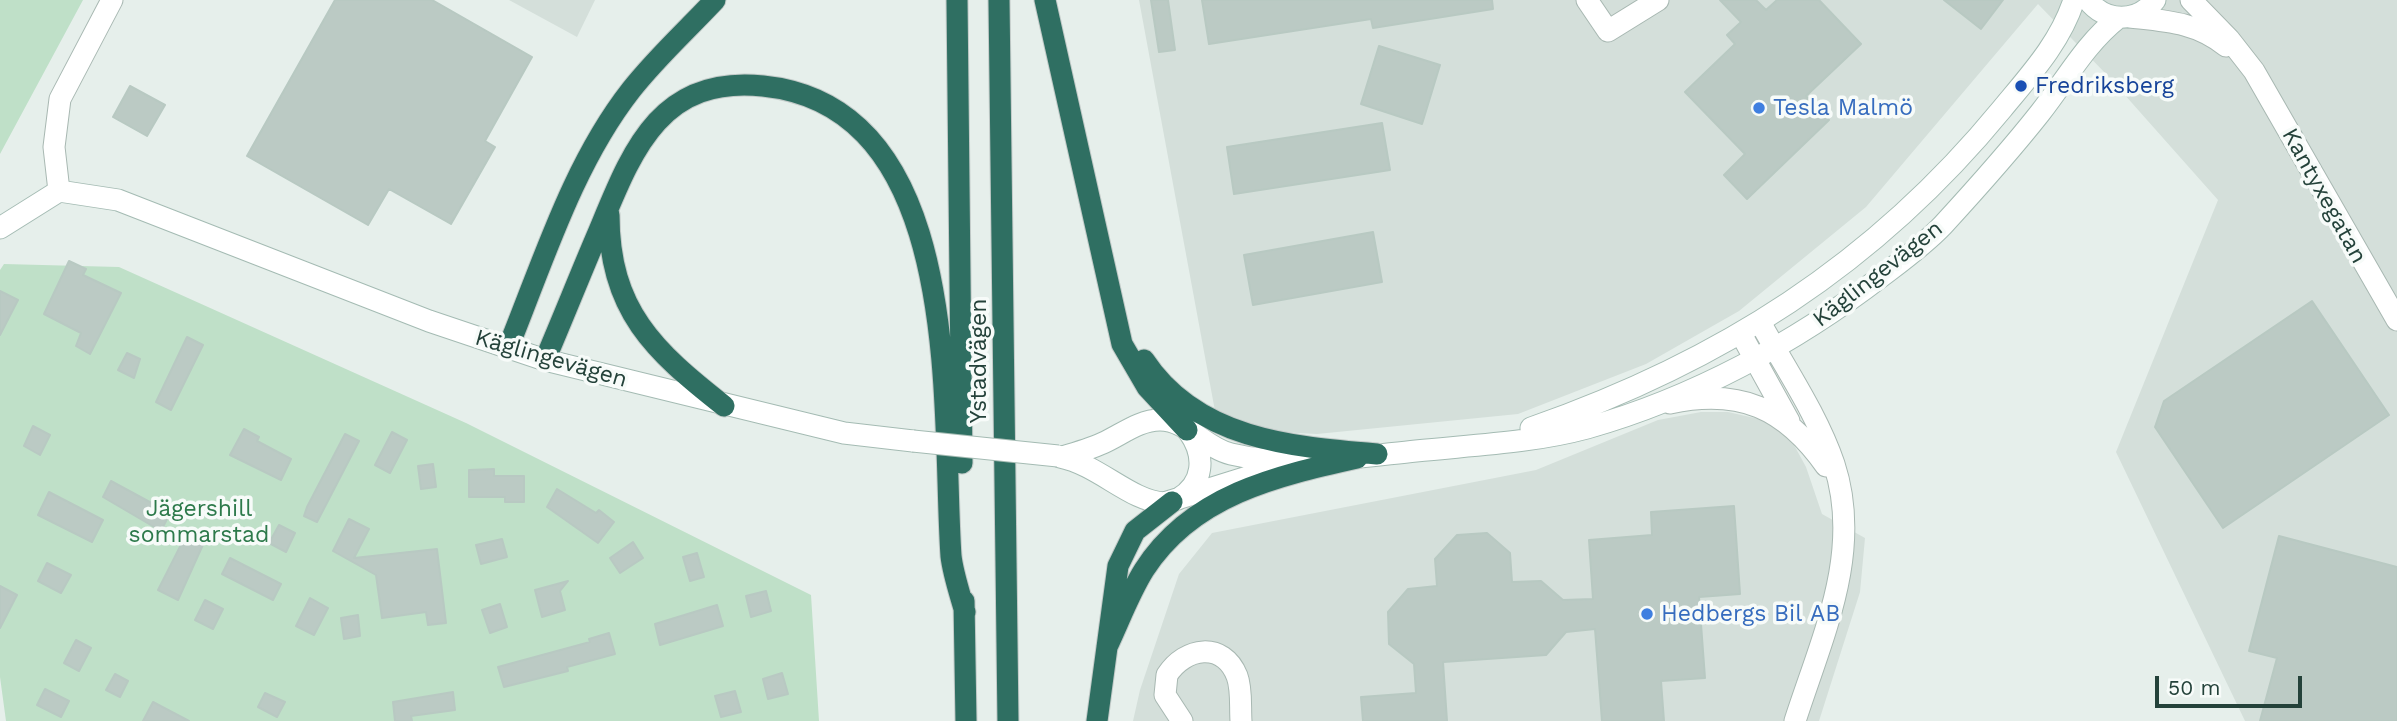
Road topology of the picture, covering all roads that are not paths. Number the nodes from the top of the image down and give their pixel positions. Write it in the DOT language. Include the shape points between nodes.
graph roads {
  1 [pos="112,0"];
  2 [pos="715,0"];
  3 [pos="957,0"];
  4 [pos="999,0"];
  5 [pos="1045,0"];
  6 [pos="1587,0"];
  7 [pos="1658,0"];
  8 [pos="2074,0"];
  9 [pos="2088,0"];
  10 [pos="2155,0"];
  11 [pos="2191,0"];
  12 [pos="2124,17"];
  13 [pos="2253,71"];
  14 [pos="59,191"];
  15 [pos="609,206"];
  16 [pos="0,228"];
  17 [pos="1106,267"];
  18 [pos="2397,320"];
  19 [pos="1760,322"];
  20 [pos="1741,334"];
  21 [pos="508,348"];
  22 [pos="1774,348"];
  23 [pos="1754,358"];
  24 [pos="545,360"];
  25 [pos="724,406"];
  26 [pos="1644,409"];
  27 [pos="1793,429"];
  28 [pos="1188,431"];
  29 [pos="1482,445"];
  30 [pos="1377,454"];
  31 [pos="1060,457"];
  32 [pos="1305,460"];
  33 [pos="1841,489"];
  34 [pos="1174,501"];
  35 [pos="965,612"];
  36 [pos="1107,648"];
  37 [pos="966,721"];
  38 [pos="1008,721"];
  39 [pos="1097,721"];
  40 [pos="1182,721"];
  41 [pos="1241,721"];
  42 [pos="1795,721"];
  1 -- 14 [label="main road" via="60,99 54,147"];
  2 -- 21 [label="highway" via="631,90 603,134 576,183"];
  3 -- 35 [label="highway, Ystadvägen"];
  4 -- 38 [label="highway, Ystadvägen"];
  5 -- 17 [label="highway"];
  6 -- 7 [label="main road" via="1608,31"];
  8 -- 19 [label="main road, Käglingevägen" via="2053,46 1958,163 1883,234"];
  9 -- 12 [label="main road" via="2102,13"];
  10 -- 12 [label="main road, Käglingevägen" via="2140,14"];
  11 -- 13 [label="main road, Kantyxegatan"];
  12 -- 13 [label="main road, Kantyxegatan" via="2171,20 2195,27 2222,43"];
  12 -- 22 [label="main road, Käglingevägen" via="2095,36 2040,113 1940,228 1853,299"];
  13 -- 18 [label="main road, Kantyxegatan"];
  14 -- 16 [label="main road"];
  14 -- 21 [label="main road, Käglingevägen" via="118,200"];
  15 -- 24 [label="highway"];
  15 -- 25 [label="highway" via="614,267 636,322 673,366"];
  15 -- 35 [label="highway" via="645,133 664,114 708,91 751,85 800,93 824,103 878,150 915,218 930,267 941,347 951,559"];
  17 -- 28 [label="highway" via="1122,344 1130,361"];
  17 -- 30 [label="highway" via="1138,350 1157,377 1198,412 1252,438"];
  19 -- 20 [label="main road, Käglingevägen"];
  19 -- 22 [label="main road"];
  20 -- 23 [label="main road"];
  20 -- 29 [label="main road, Käglingevägen" via="1577,412"];
  21 -- 24 [label="main road, Käglingevägen"];
  22 -- 23 [label="main road, Käglingevägen"];
  22 -- 33 [label="main road" via="1821,433"];
  23 -- 26 [label="main road, Käglingevägen"];
  23 -- 27 [label="main road"];
  24 -- 25 [label="main road, Käglingevägen"];
  25 -- 31 [label="main road, Käglingevägen, bridge" via="844,433"];
  26 -- 27 [label="main road" via="1692,399 1732,399 1752,402"];
  26 -- 29 [label="main road, Käglingevägen" via="1585,428"];
  27 -- 33 [label="main road" via="1812,446"];
  28 -- 31 [label="main road, Käglingevägen" via="1170,421 1151,421"];
  28 -- 32 [label="main road, Käglingevägen" via="1232,454"];
  28 -- 34 [label="main road" via="1199,450 1200,468 1190,490"];
  29 -- 30 [label="main road, Käglingevägen"];
  30 -- 32 [label="main road, Käglingevägen"];
  30 -- 36 [label="highway" via="1240,490 1199,512 1171,536 1143,572"];
  31 -- 34 [label="main road, Käglingevägen" via="1097,470 1147,501"];
  32 -- 34 [label="main road, Käglingevägen"];
  33 -- 42 [label="main road" via="1844,559"];
  34 -- 36 [label="highway" via="1139,526 1126,545 1115,580"];
  35 -- 37 [label="highway, Ystadvägen"];
  36 -- 39 [label="highway"];
  40 -- 41 [label="main road" via="1165,695 1167,674 1187,655 1205,651 1220,656 1236,675"];
}
